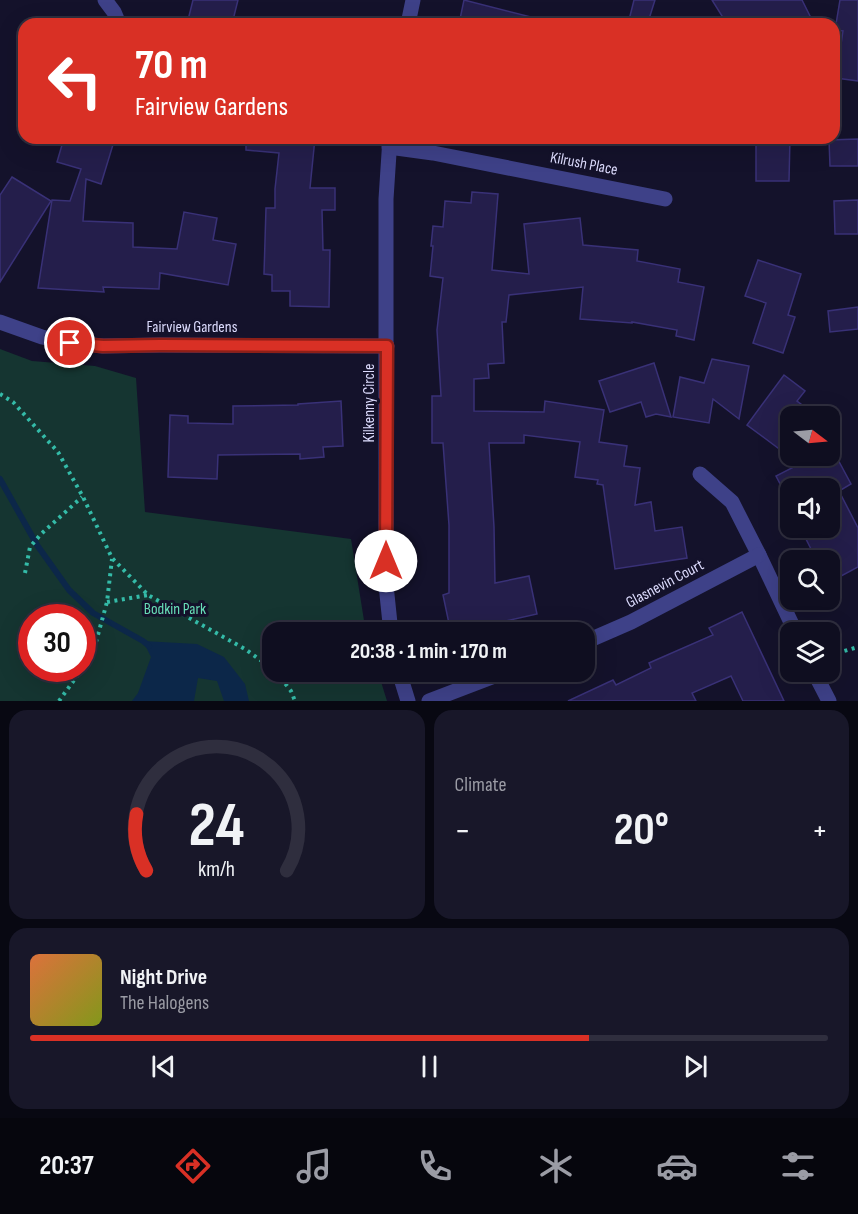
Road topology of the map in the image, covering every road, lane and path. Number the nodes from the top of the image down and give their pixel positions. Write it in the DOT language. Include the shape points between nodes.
graph roads {
  1 [pos="105,0"];
  2 [pos="413,0"];
  3 [pos="116,18"];
  4 [pos="409,18"];
  5 [pos="389,144"];
  6 [pos="397,144"];
  7 [pos="665,199"];
  8 [pos="0,322"];
  9 [pos="387,346"];
  10 [pos="0,394"];
  11 [pos="700,474"];
  12 [pos="82,497"];
  13 [pos="759,555"];
  14 [pos="112,558"];
  15 [pos="25,573"];
  16 [pos="148,595"];
  17 [pos="107,602"];
  18 [pos="390,622"];
  19 [pos="791,622"];
  20 [pos="595,638"];
  21 [pos="96,641"];
  22 [pos="858,647"];
  23 [pos="840,652"];
  24 [pos="262,661"];
  25 [pos="72,682"];
  26 [pos="283,682"];
  27 [pos="402,682"];
  28 [pos="479,682"];
  29 [pos="819,682"];
  30 [pos="59,701"];
  31 [pos="295,701"];
  32 [pos="408,701"];
  33 [pos="429,701"];
  34 [pos="829,701"];
  1 -- 3 [label="street"];
  2 -- 4 [label="street"];
  5 -- 9 [label="street, Kilkenny Circle"];
  6 -- 7 [label="street, Kilrush Place"];
  8 -- 9 [label="street, Fairview Gardens" via="42,337 103,346"];
  9 -- 18 [label="street, Kilkenny Circle" via="386,585"];
  10 -- 12 [label="path" via="13,402 58,452"];
  11 -- 13 [label="street" via="732,502"];
  12 -- 14 [label="path"];
  12 -- 15 [label="path" via="30,547"];
  13 -- 19 [label="street"];
  13 -- 20 [label="street, Glasnevin Court"];
  14 -- 16 [label="path"];
  14 -- 17 [label="path"];
  16 -- 17 [label="path"];
  16 -- 24 [label="path"];
  17 -- 21 [label="path"];
  22 -- 23 [label="path"];
  25 -- 30 [label="path"];
  26 -- 31 [label="path"];
  27 -- 32 [label="street"];
  28 -- 33 [label="street"];
  29 -- 34 [label="street"];
}
